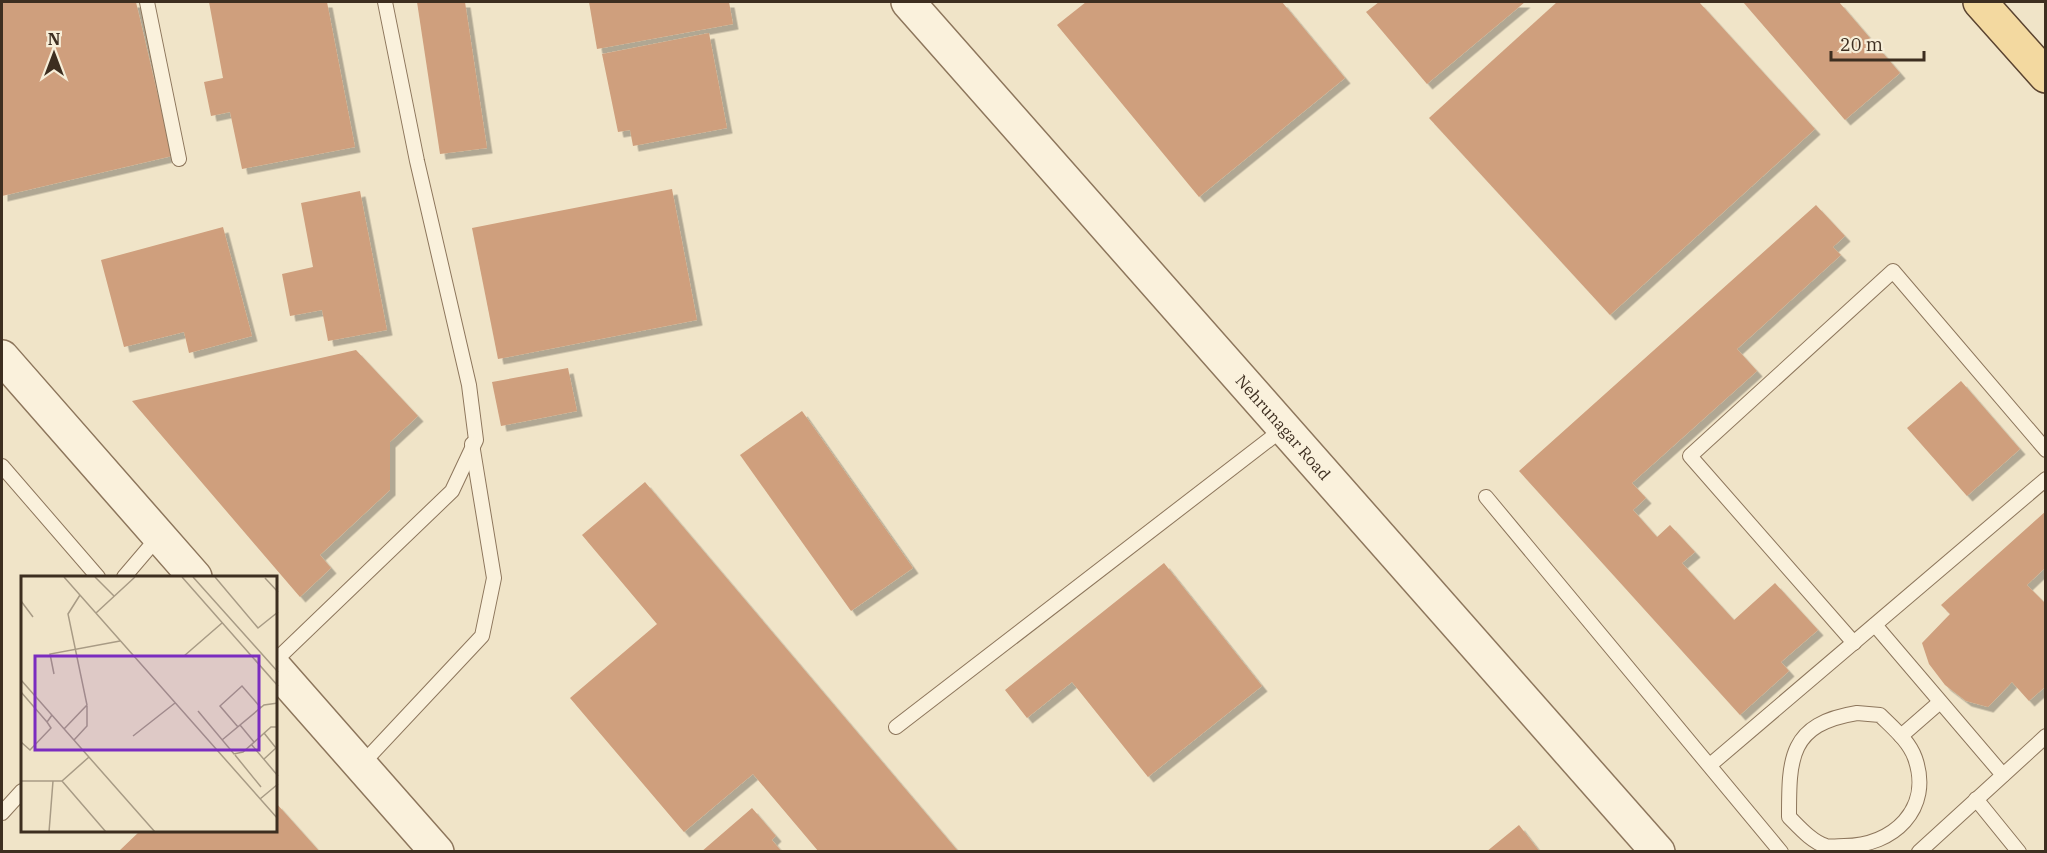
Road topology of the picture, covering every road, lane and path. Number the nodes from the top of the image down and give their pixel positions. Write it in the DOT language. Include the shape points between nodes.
graph roads {
  1 [pos="147,2"];
  2 [pos="385,2"];
  3 [pos="908,2"];
  4 [pos="1980,2"];
  5 [pos="2046,76"];
  6 [pos="179,159"];
  7 [pos="2,357"];
  8 [pos="1284,428"];
  9 [pos="472,444"];
  10 [pos="2046,450"];
  11 [pos="2,466"];
  12 [pos="2046,479"];
  13 [pos="1486,497"];
  14 [pos="159,536"];
  15 [pos="97,576"];
  16 [pos="125,576"];
  17 [pos="194,576"];
  18 [pos="1875,624"];
  19 [pos="1854,643"];
  20 [pos="278,658"];
  21 [pos="278,671"];
  22 [pos="1940,702"];
  23 [pos="896,727"];
  24 [pos="1901,736"];
  25 [pos="2046,736"];
  26 [pos="361,765"];
  27 [pos="1710,765"];
  28 [pos="2003,775"];
  29 [pos="21,792"];
  30 [pos="1976,800"];
  31 [pos="2,813"];
  32 [pos="437,852"];
  33 [pos="1658,852"];
  34 [pos="1781,852"];
  35 [pos="1919,852"];
  36 [pos="2019,852"];
  1 -- 6 [label="lane"];
  2 -- 9 [label="lane" via="469,385 476,440"];
  3 -- 8 [label="street, Nehrunagar Road"];
  4 -- 5 [label="main road"];
  7 -- 14 [label="street"];
  8 -- 23 [label="lane"];
  8 -- 33 [label="street, Nehrunagar Road"];
  9 -- 20 [label="lane" via="452,491"];
  9 -- 26 [label="lane" via="494,578 482,636"];
  10 -- 19 [label="lane" via="1893,271 1690,456"];
  11 -- 15 [label="lane"];
  12 -- 18 [label="lane"];
  13 -- 27 [label="lane"];
  14 -- 16 [label="lane"];
  14 -- 17 [label="street"];
  18 -- 19 [label="lane"];
  18 -- 22 [label="lane"];
  19 -- 27 [label="lane"];
  21 -- 26 [label="street"];
  22 -- 24 [label="lane"];
  22 -- 28 [label="lane"];
  24 -- 24 [label="lane" via="1880,715 1857,713 1830,717 1809,730 1793,756 1789,817 1825,846 1858,846 1892,834 1910,817 1919,788 1915,758"];
  25 -- 28 [label="lane"];
  26 -- 32 [label="street"];
  27 -- 34 [label="lane"];
  28 -- 30 [label="lane"];
  29 -- 31 [label="lane"];
  30 -- 35 [label="lane"];
  30 -- 36 [label="lane"];
}
